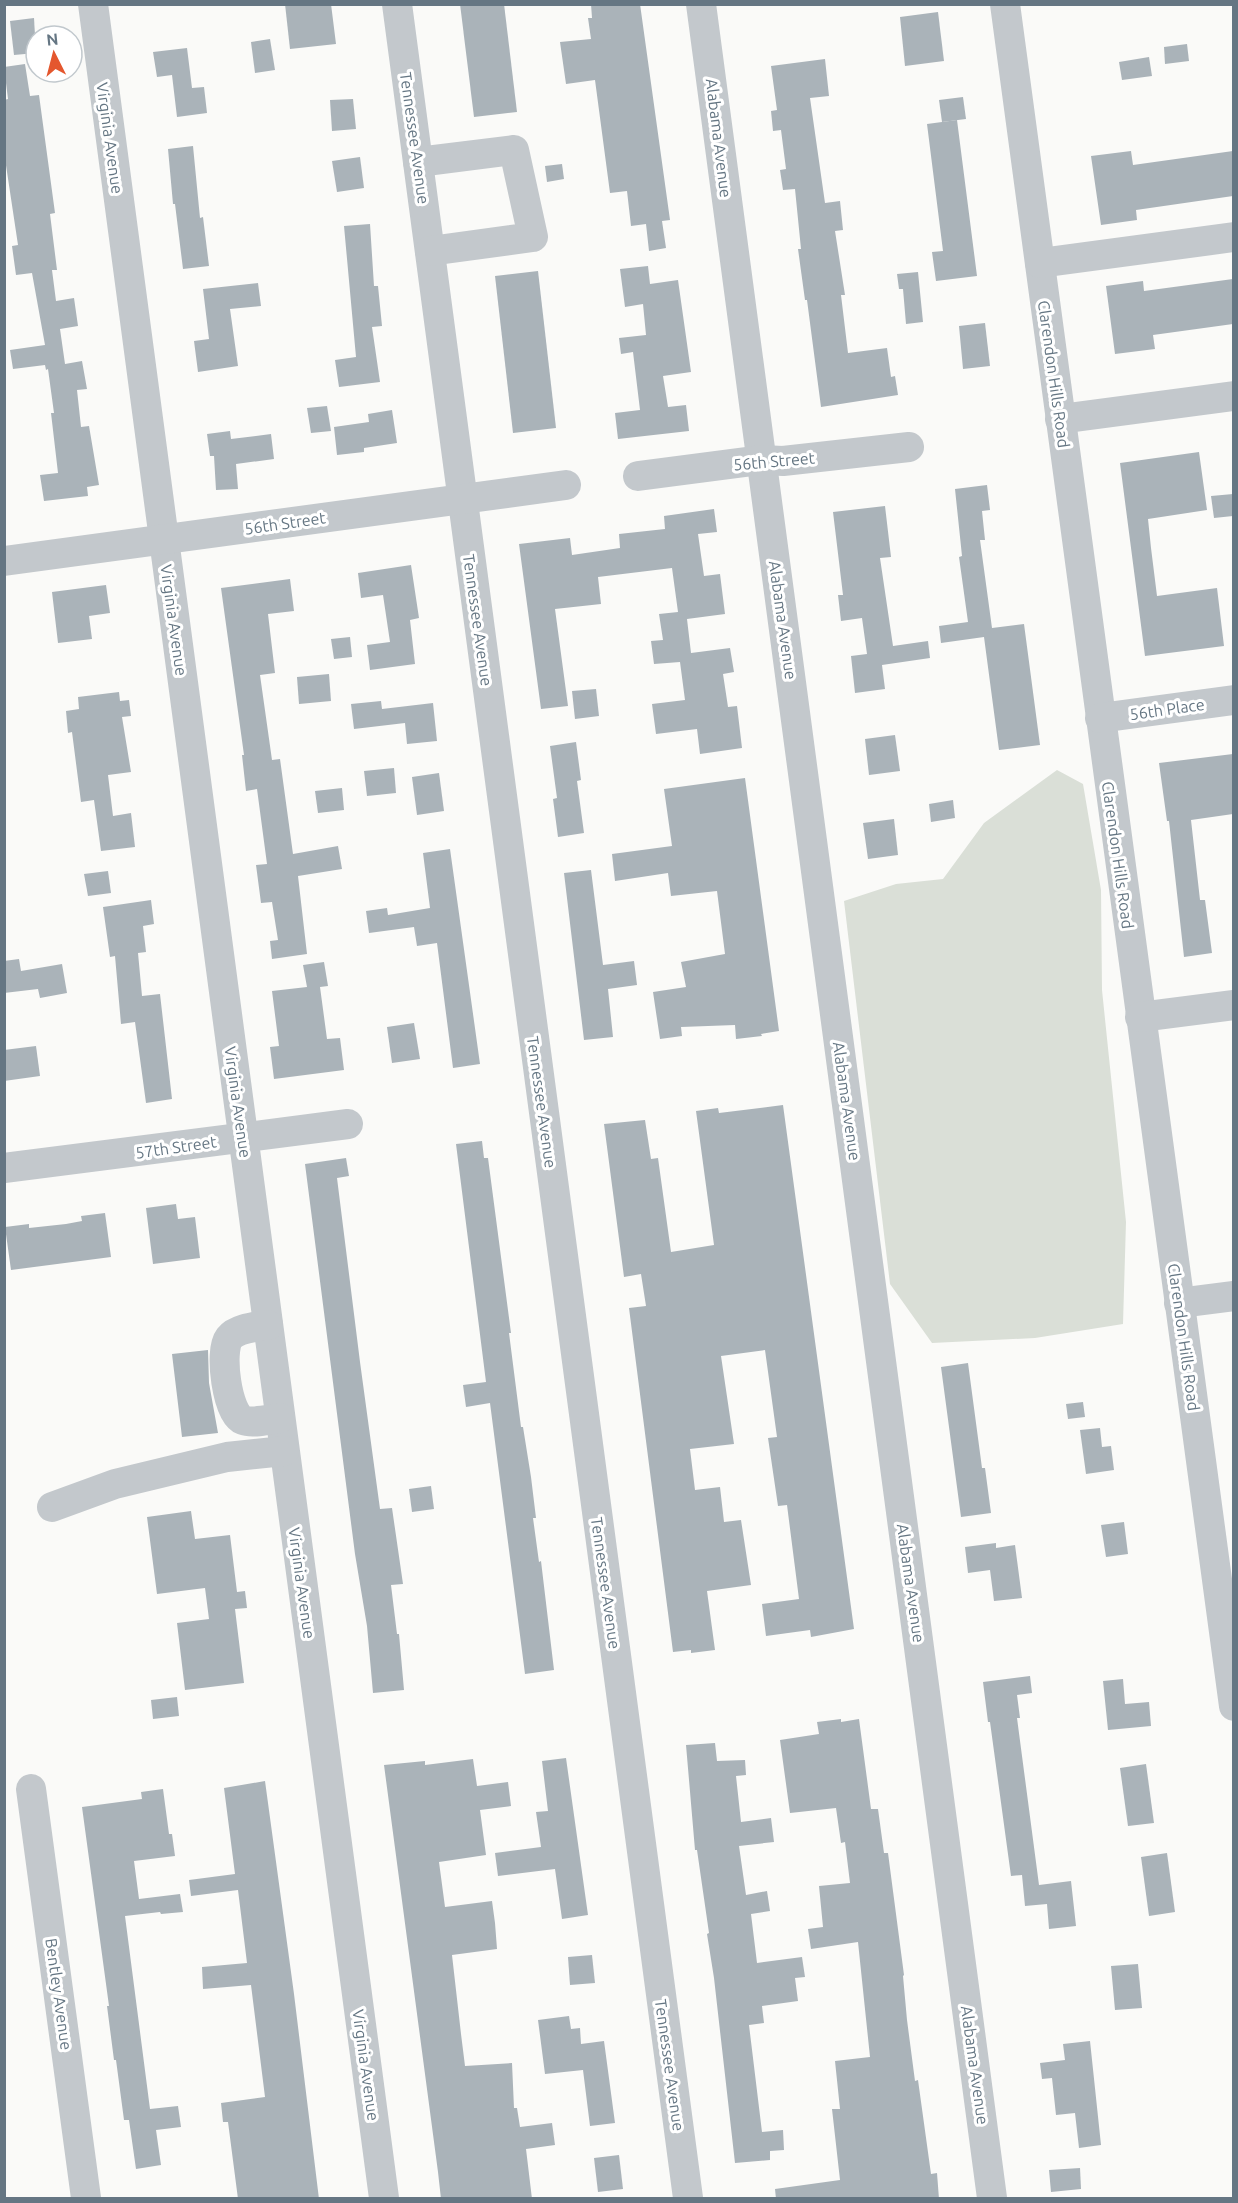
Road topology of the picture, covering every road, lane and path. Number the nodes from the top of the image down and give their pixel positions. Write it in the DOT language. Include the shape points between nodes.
graph roads {
  1 [pos="93,4"];
  2 [pos="397,4"];
  3 [pos="701,4"];
  4 [pos="1005,4"];
  5 [pos="418,162"];
  6 [pos="1233,237"];
  7 [pos="429,251"];
  8 [pos="1040,264"];
  9 [pos="1233,396"];
  10 [pos="1060,419"];
  11 [pos="909,447"];
  12 [pos="761,460"];
  13 [pos="638,476"];
  14 [pos="566,485"];
  15 [pos="462,500"];
  16 [pos="163,540"];
  17 [pos="4,561"];
  18 [pos="1233,700"];
  19 [pos="1100,718"];
  20 [pos="1233,1005"];
  21 [pos="1140,1017"];
  22 [pos="348,1124"];
  23 [pos="243,1138"];
  24 [pos="4,1168"];
  25 [pos="1233,1296"];
  26 [pos="1179,1303"];
  27 [pos="268,1325"];
  28 [pos="280,1418"];
  29 [pos="285,1451"];
  30 [pos="52,1507"];
  31 [pos="1228,1629"];
  32 [pos="1233,1706"];
  33 [pos="32,1789"];
  34 [pos="86,2199"];
  35 [pos="384,2199"];
  36 [pos="688,2199"];
  37 [pos="993,2199"];
  1 -- 16 [label="street, Virginia Avenue"];
  2 -- 5 [label="street, Tennessee Avenue"];
  3 -- 12 [label="street, Alabama Avenue"];
  4 -- 8 [label="street, Clarendon Hills Road"];
  5 -- 7 [label="street, Tennessee Avenue"];
  5 -- 7 [label="street" via="514,150 533,237"];
  6 -- 8 [label="street"];
  7 -- 15 [label="street, Tennessee Avenue"];
  8 -- 10 [label="street, Clarendon Hills Road"];
  9 -- 10 [label="street"];
  10 -- 19 [label="street, Clarendon Hills Road"];
  11 -- 12 [label="street, 56th Street"];
  12 -- 13 [label="street, 56th Street"];
  12 -- 37 [label="street, Alabama Avenue"];
  14 -- 15 [label="street, 56th Street"];
  15 -- 16 [label="street, 56th Street"];
  15 -- 36 [label="street, Tennessee Avenue"];
  16 -- 17 [label="street, 56th Street"];
  16 -- 23 [label="street, Virginia Avenue"];
  18 -- 19 [label="street, 56th Place"];
  19 -- 21 [label="street, Clarendon Hills Road"];
  20 -- 21 [label="street"];
  21 -- 26 [label="street, Clarendon Hills Road"];
  22 -- 23 [label="street, 57th Street"];
  23 -- 24 [label="street, 57th Street"];
  23 -- 27 [label="street, Virginia Avenue"];
  25 -- 26 [label="street"];
  26 -- 31 [label="street, Clarendon Hills Road"];
  27 -- 28 [label="street, Virginia Avenue"];
  27 -- 28 [label="street" via="230,1336 225,1345 228,1397 234,1414 242,1420"];
  28 -- 29 [label="street, Virginia Avenue"];
  29 -- 30 [label="street" via="227,1457 137,1478"];
  29 -- 35 [label="street, Virginia Avenue"];
  31 -- 32 [label="street, Clarendon Hills Road"];
  33 -- 34 [label="street, Bentley Avenue"];
}
